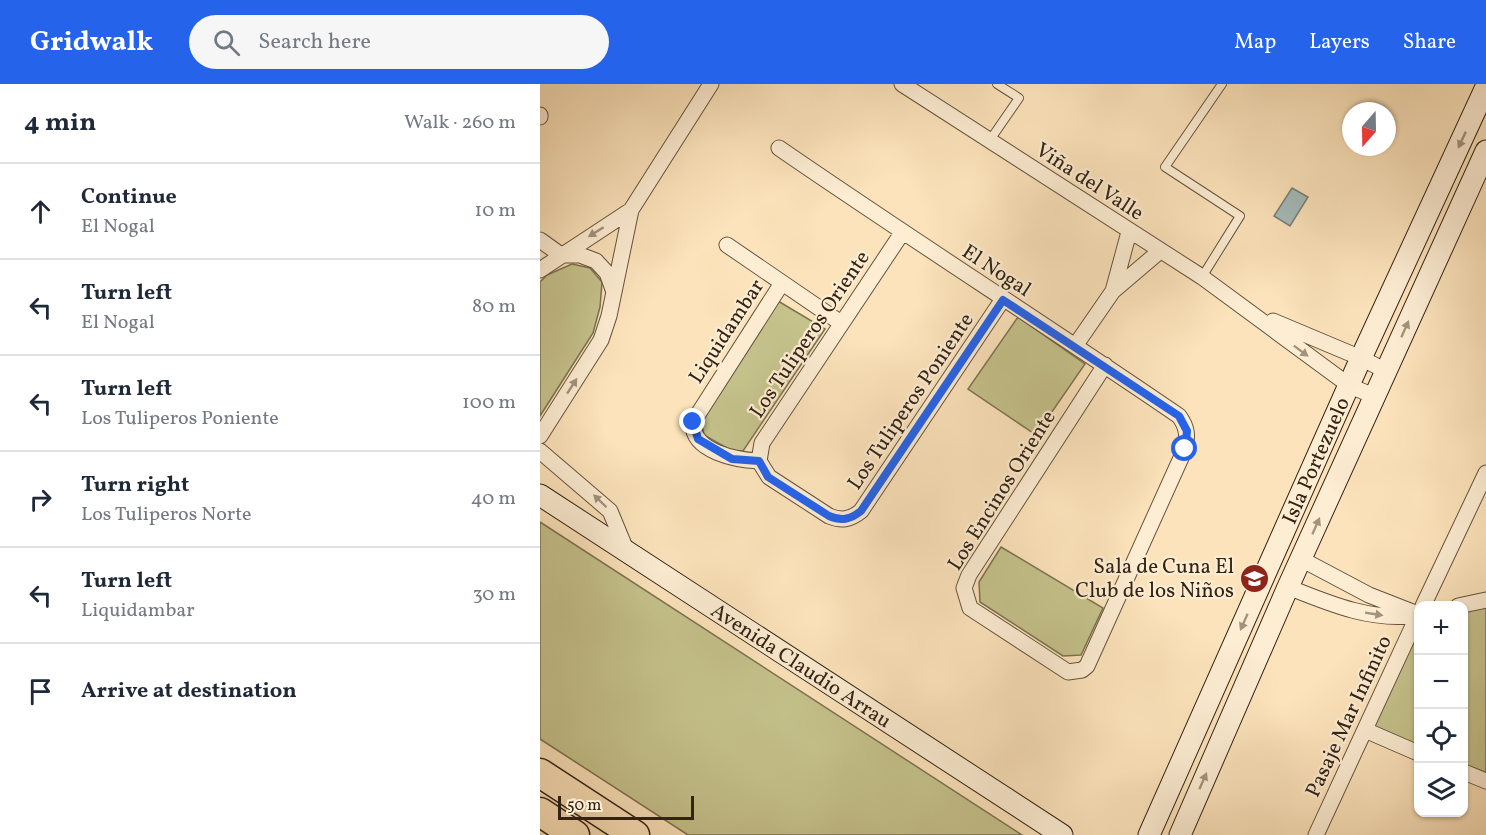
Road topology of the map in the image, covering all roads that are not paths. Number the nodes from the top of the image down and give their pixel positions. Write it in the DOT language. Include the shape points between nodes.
graph roads {
  1 [pos="711,84"];
  2 [pos="902,84"];
  3 [pos="997,84"];
  4 [pos="1222,84"];
  5 [pos="1486,87"];
  6 [pos="990,140"];
  7 [pos="779,148"];
  8 [pos="1486,151"];
  9 [pos="631,210"];
  10 [pos="1129,232"];
  11 [pos="902,233"];
  12 [pos="540,240"];
  13 [pos="727,245"];
  14 [pos="1160,251"];
  15 [pos="561,255"];
  16 [pos="540,270"];
  17 [pos="1202,277"];
  18 [pos="782,282"];
  19 [pos="1113,291"];
  20 [pos="614,292"];
  21 [pos="1003,300"];
  22 [pos="1256,314"];
  23 [pos="841,323"];
  24 [pos="1075,346"];
  25 [pos="1362,358"];
  26 [pos="1105,365"];
  27 [pos="1386,371"];
  28 [pos="1350,386"];
  29 [pos="1374,396"];
  30 [pos="540,436"];
  31 [pos="540,451"];
  32 [pos="759,461"];
  33 [pos="1486,472"];
  34 [pos="540,495"];
  35 [pos="627,552"];
  36 [pos="1301,559"];
  37 [pos="1288,587"];
  38 [pos="1486,600"];
  39 [pos="1425,601"];
  40 [pos="1468,604"];
  41 [pos="1414,613"];
  42 [pos="1414,616"];
  43 [pos="1414,626"];
  44 [pos="1060,669"];
  45 [pos="1365,730"];
  46 [pos="1414,751"];
  47 [pos="540,773"];
  48 [pos="1468,774"];
  49 [pos="1486,781"];
  50 [pos="540,812"];
  51 [pos="575,835"];
  52 [pos="635,835"];
  53 [pos="1062,835"];
  54 [pos="1149,835"];
  55 [pos="1180,835"];
  56 [pos="1316,835"];
  1 -- 9 [label="street"];
  2 -- 6 [label="street, Viña del Valle"];
  3 -- 6 [label="lane" via="1019,98"];
  4 -- 17 [label="lane" via="1165,166 1240,216"];
  5 -- 25 [label="street, Isla Portezuelo, one-way"];
  6 -- 10 [label="street, Viña del Valle"];
  7 -- 11 [label="street, El Nogal"];
  27 -- 8 [label="street, Isla Portezuelo, one-way"];
  9 -- 15 [label="street, one-way"];
  9 -- 20 [label="street"];
  10 -- 14 [label="street, Viña del Valle"];
  10 -- 19 [label="street"];
  11 -- 21 [label="street, El Nogal"];
  11 -- 23 [label="street, Los Tuliperos Oriente"];
  12 -- 15 [label="street"];
  13 -- 18 [label="street"];
  14 -- 17 [label="street, Viña del Valle"];
  14 -- 19 [label="street"];
  15 -- 16 [label="street"];
  15 -- 20 [label="street" via="580,255 596,261 608,273"];
  17 -- 22 [label="street, Viña del Valle"];
  18 -- 23 [label="street"];
  18 -- 32 [label="street, Liquidambar" via="693,422 698,439 725,457"];
  19 -- 24 [label="street"];
  30 -- 20 [label="street, one-way" via="601,340"];
  21 -- 24 [label="street, El Nogal"];
  21 -- 32 [label="street, Los Tuliperos Poniente" via="861,511 846,519 829,516 768,477"];
  22 -- 25 [label="street, Viña del Valle"];
  22 -- 28 [label="street, Viña del Valle, one-way"];
  23 -- 32 [label="street, Los Tuliperos Oriente" via="762,443"];
  24 -- 26 [label="street, El Nogal"];
  25 -- 27 [label="street, Viña del Valle"];
  25 -- 28 [label="street, Isla Portezuelo"];
  26 -- 44 [label="street, El Nogal" via="1179,416 1187,431 1185,449 1088,666 1075,672"];
  26 -- 44 [label="street, Los Encinos Oriente" via="964,588 970,608"];
  27 -- 29 [label="street, Isla Portezuelo"];
  28 -- 29 [label="street, Viña del Valle"];
  28 -- 54 [label="street, Isla Portezuelo, one-way"];
  36 -- 29 [label="street, Isla Portezuelo, one-way"];
  35 -- 31 [label="street, one-way" via="610,511"];
  33 -- 39 [label="street"];
  34 -- 35 [label="street, Avenida Claudio Arrau"];
  35 -- 53 [label="street, Avenida Claudio Arrau"];
  36 -- 37 [label="street, Isla Portezuelo"];
  36 -- 41 [label="street" via="1369,595"];
  37 -- 42 [label="street, one-way" via="1353,610 1401,618"];
  55 -- 37 [label="street, Isla Portezuelo, one-way"];
  38 -- 40 [label="street"];
  43 -- 45 [label="street, Pasaje Mar Infinito"];
  45 -- 46 [label="street"];
  45 -- 56 [label="street, Pasaje Mar Infinito"];
  47 -- 52 [label="highway"];
  48 -- 49 [label="street"];
  50 -- 51 [label="highway"];
}
